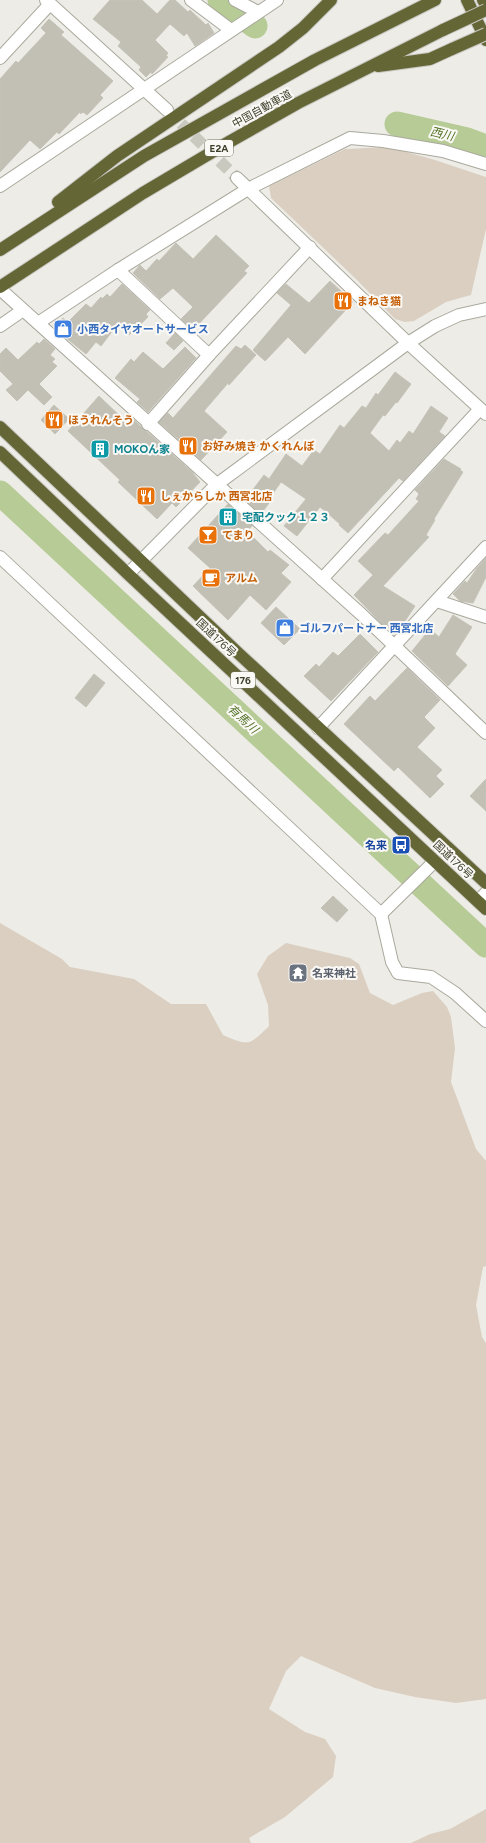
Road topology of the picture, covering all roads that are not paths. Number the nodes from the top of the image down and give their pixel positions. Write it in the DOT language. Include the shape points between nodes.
graph roads {
  1 [pos="191,0"];
  2 [pos="235,0"];
  3 [pos="277,0"];
  4 [pos="331,0"];
  5 [pos="467,0"];
  6 [pos="483,0"];
  7 [pos="433,1"];
  8 [pos="48,2"];
  9 [pos="486,5"];
  10 [pos="486,10"];
  11 [pos="256,14"];
  12 [pos="234,28"];
  13 [pos="486,34"];
  14 [pos="486,40"];
  15 [pos="0,58"];
  16 [pos="368,67"];
  17 [pos="142,89"];
  18 [pos="167,110"];
  19 [pos="486,164"];
  20 [pos="237,178"];
  21 [pos="0,186"];
  22 [pos="248,189"];
  23 [pos="310,247"];
  24 [pos="0,249"];
  25 [pos="118,270"];
  26 [pos="2,287"];
  27 [pos="486,309"];
  28 [pos="23,310"];
  29 [pos="38,323"];
  30 [pos="0,326"];
  31 [pos="408,343"];
  32 [pos="209,355"];
  33 [pos="483,412"];
  34 [pos="148,424"];
  35 [pos="0,427"];
  36 [pos="0,452"];
  37 [pos="216,485"];
  38 [pos="486,546"];
  39 [pos="0,557"];
  40 [pos="142,562"];
  41 [pos="128,574"];
  42 [pos="322,579"];
  43 [pos="437,601"];
  44 [pos="486,617"];
  45 [pos="393,647"];
  46 [pos="318,728"];
  47 [pos="486,733"];
  48 [pos="435,861"];
  49 [pos="486,883"];
  50 [pos="483,901"];
  51 [pos="381,914"];
  52 [pos="486,1021"];
  1 -- 12 [label="street"];
  2 -- 11 [label="street"];
  3 -- 11 [label="street"];
  4 -- 24 [label="highway" via="303,28 117,156"];
  5 -- 14 [label="highway"];
  6 -- 9 [label="highway"];
  7 -- 24 [label="highway, 中国自動車道" via="315,60 144,156"];
  8 -- 15 [label="street"];
  8 -- 17 [label="street"];
  10 -- 16 [label="highway, 中国自動車道 / E2A, bridge"];
  11 -- 12 [label="street"];
  12 -- 17 [label="street"];
  13 -- 16 [label="highway, bridge" via="430,59"];
  16 -- 26 [label="highway, 中国自動車道 / E2A" via="298,103 143,192"];
  17 -- 18 [label="street"];
  17 -- 21 [label="street"];
  19 -- 22 [label="street" via="443,151 350,138"];
  20 -- 22 [label="street"];
  22 -- 23 [label="street"];
  22 -- 25 [label="street"];
  23 -- 31 [label="street"];
  23 -- 32 [label="street"];
  25 -- 29 [label="street"];
  25 -- 32 [label="street"];
  26 -- 28 [label="street"];
  27 -- 31 [label="street" via="459,315"];
  28 -- 29 [label="street"];
  28 -- 30 [label="street"];
  29 -- 34 [label="street"];
  31 -- 33 [label="street"];
  31 -- 37 [label="street"];
  32 -- 34 [label="street"];
  33 -- 42 [label="street"];
  34 -- 37 [label="street"];
  35 -- 40 [label="highway, 国道176号 / 176"];
  36 -- 41 [label="highway, 国道176号 / 176"];
  37 -- 40 [label="street"];
  37 -- 42 [label="street"];
  38 -- 43 [label="street"];
  39 -- 51 [label="street"];
  40 -- 41 [label="street"];
  40 -- 46 [label="highway, 国道176号 / 176"];
  41 -- 48 [label="highway, 国道176号 / 176"];
  42 -- 45 [label="street"];
  43 -- 44 [label="street"];
  43 -- 45 [label="street"];
  45 -- 46 [label="street"];
  45 -- 47 [label="street"];
  46 -- 49 [label="highway, 国道176号 / 176"];
  48 -- 50 [label="highway, 国道176号 / 176"];
  48 -- 51 [label="street"];
  51 -- 52 [label="street" via="392,962 398,973 431,977 455,993"];
}
